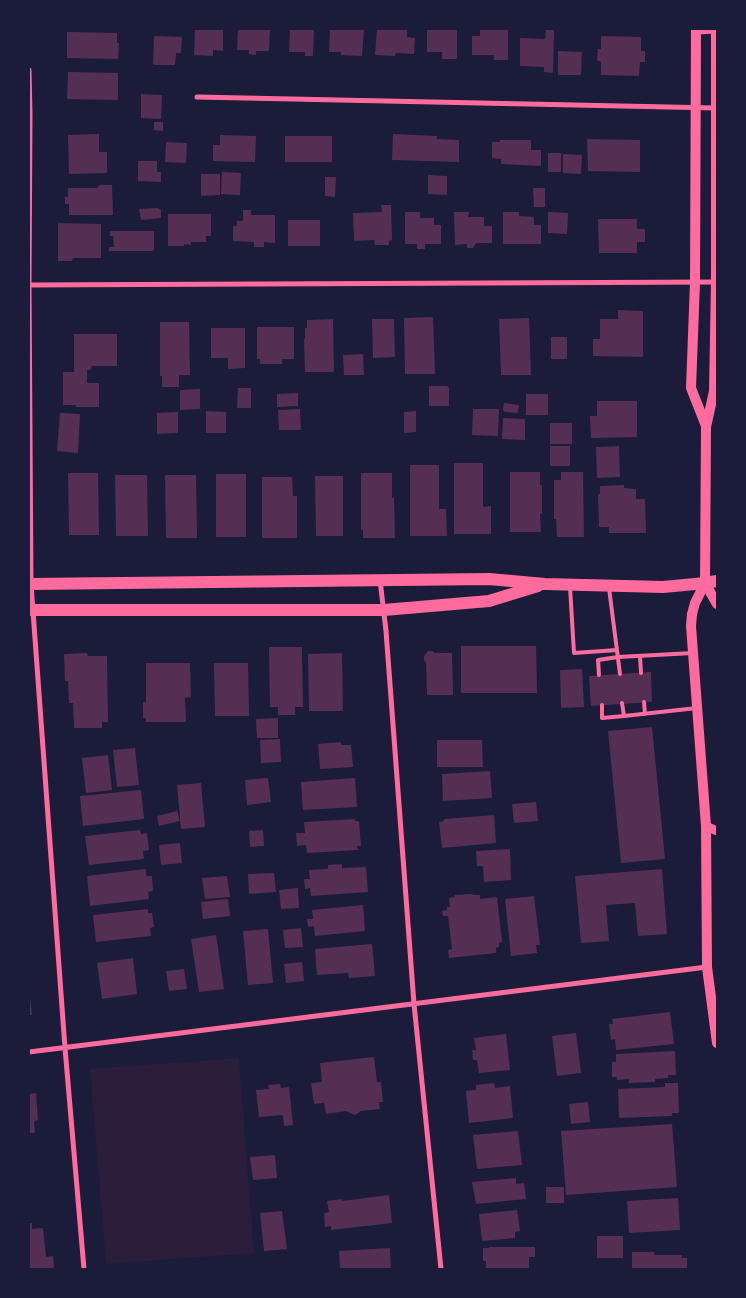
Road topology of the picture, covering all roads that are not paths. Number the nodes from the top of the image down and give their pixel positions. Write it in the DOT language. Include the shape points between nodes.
graph roads {
  1 [pos="696,30"];
  2 [pos="716,30"];
  3 [pos="29,70"];
  4 [pos="198,96"];
  5 [pos="696,107"];
  6 [pos="716,108"];
  7 [pos="29,211"];
  8 [pos="695,282"];
  9 [pos="716,282"];
  10 [pos="29,285"];
  11 [pos="706,427"];
  12 [pos="380,580"];
  13 [pos="711,582"];
  14 [pos="30,584"];
  15 [pos="545,584"];
  16 [pos="570,585"];
  17 [pos="609,586"];
  18 [pos="717,604"];
  19 [pos="31,610"];
  20 [pos="384,610"];
  21 [pos="617,650"];
  22 [pos="693,653"];
  23 [pos="640,656"];
  24 [pos="618,658"];
  25 [pos="641,673"];
  26 [pos="620,674"];
  27 [pos="599,675"];
  28 [pos="644,702"];
  29 [pos="622,704"];
  30 [pos="602,705"];
  31 [pos="697,708"];
  32 [pos="645,714"];
  33 [pos="624,716"];
  34 [pos="706,826"];
  35 [pos="717,831"];
  36 [pos="707,967"];
  37 [pos="414,1004"];
  38 [pos="717,1043"];
  39 [pos="65,1048"];
  40 [pos="29,1052"];
  41 [pos="84,1269"];
  42 [pos="441,1269"];
  1 -- 2 [label="street"];
  1 -- 5 [label="main road"];
  2 -- 6 [label="main road"];
  3 -- 7 [label="street"];
  4 -- 5 [label="street"];
  5 -- 6 [label="street"];
  5 -- 8 [label="main road"];
  6 -- 9 [label="main road"];
  7 -- 10 [label="street"];
  8 -- 9 [label="street"];
  8 -- 10 [label="street"];
  8 -- 11 [label="main road" via="691,388"];
  9 -- 11 [label="main road" via="714,392"];
  10 -- 14 [label="street"];
  11 -- 13 [label="main road"];
  12 -- 14 [label="main road"];
  12 -- 15 [label="main road" via="489,579"];
  12 -- 20 [label="street"];
  13 -- 17 [label="main road" via="663,587"];
  13 -- 18 [label="main road"];
  13 -- 22 [label="main road" via="695,603 692,614"];
  14 -- 19 [label="street"];
  15 -- 16 [label="main road"];
  15 -- 20 [label="main road" via="489,602"];
  16 -- 17 [label="main road"];
  16 -- 21 [label="lane" via="574,653"];
  17 -- 21 [label="lane"];
  19 -- 20 [label="main road"];
  19 -- 39 [label="street"];
  20 -- 37 [label="street"];
  21 -- 24 [label="lane"];
  22 -- 23 [label="lane"];
  22 -- 31 [label="main road"];
  23 -- 24 [label="lane"];
  23 -- 25 [label="lane"];
  24 -- 26 [label="lane"];
  24 -- 27 [label="lane" via="598,660"];
  28 -- 32 [label="lane"];
  29 -- 33 [label="lane"];
  30 -- 33 [label="lane" via="602,718"];
  31 -- 32 [label="lane"];
  31 -- 34 [label="main road"];
  32 -- 33 [label="lane"];
  34 -- 35 [label="street"];
  34 -- 36 [label="main road"];
  36 -- 37 [label="street"];
  36 -- 38 [label="main road"];
  37 -- 39 [label="street"];
  37 -- 42 [label="street"];
  39 -- 40 [label="street"];
  39 -- 41 [label="street"];
}
